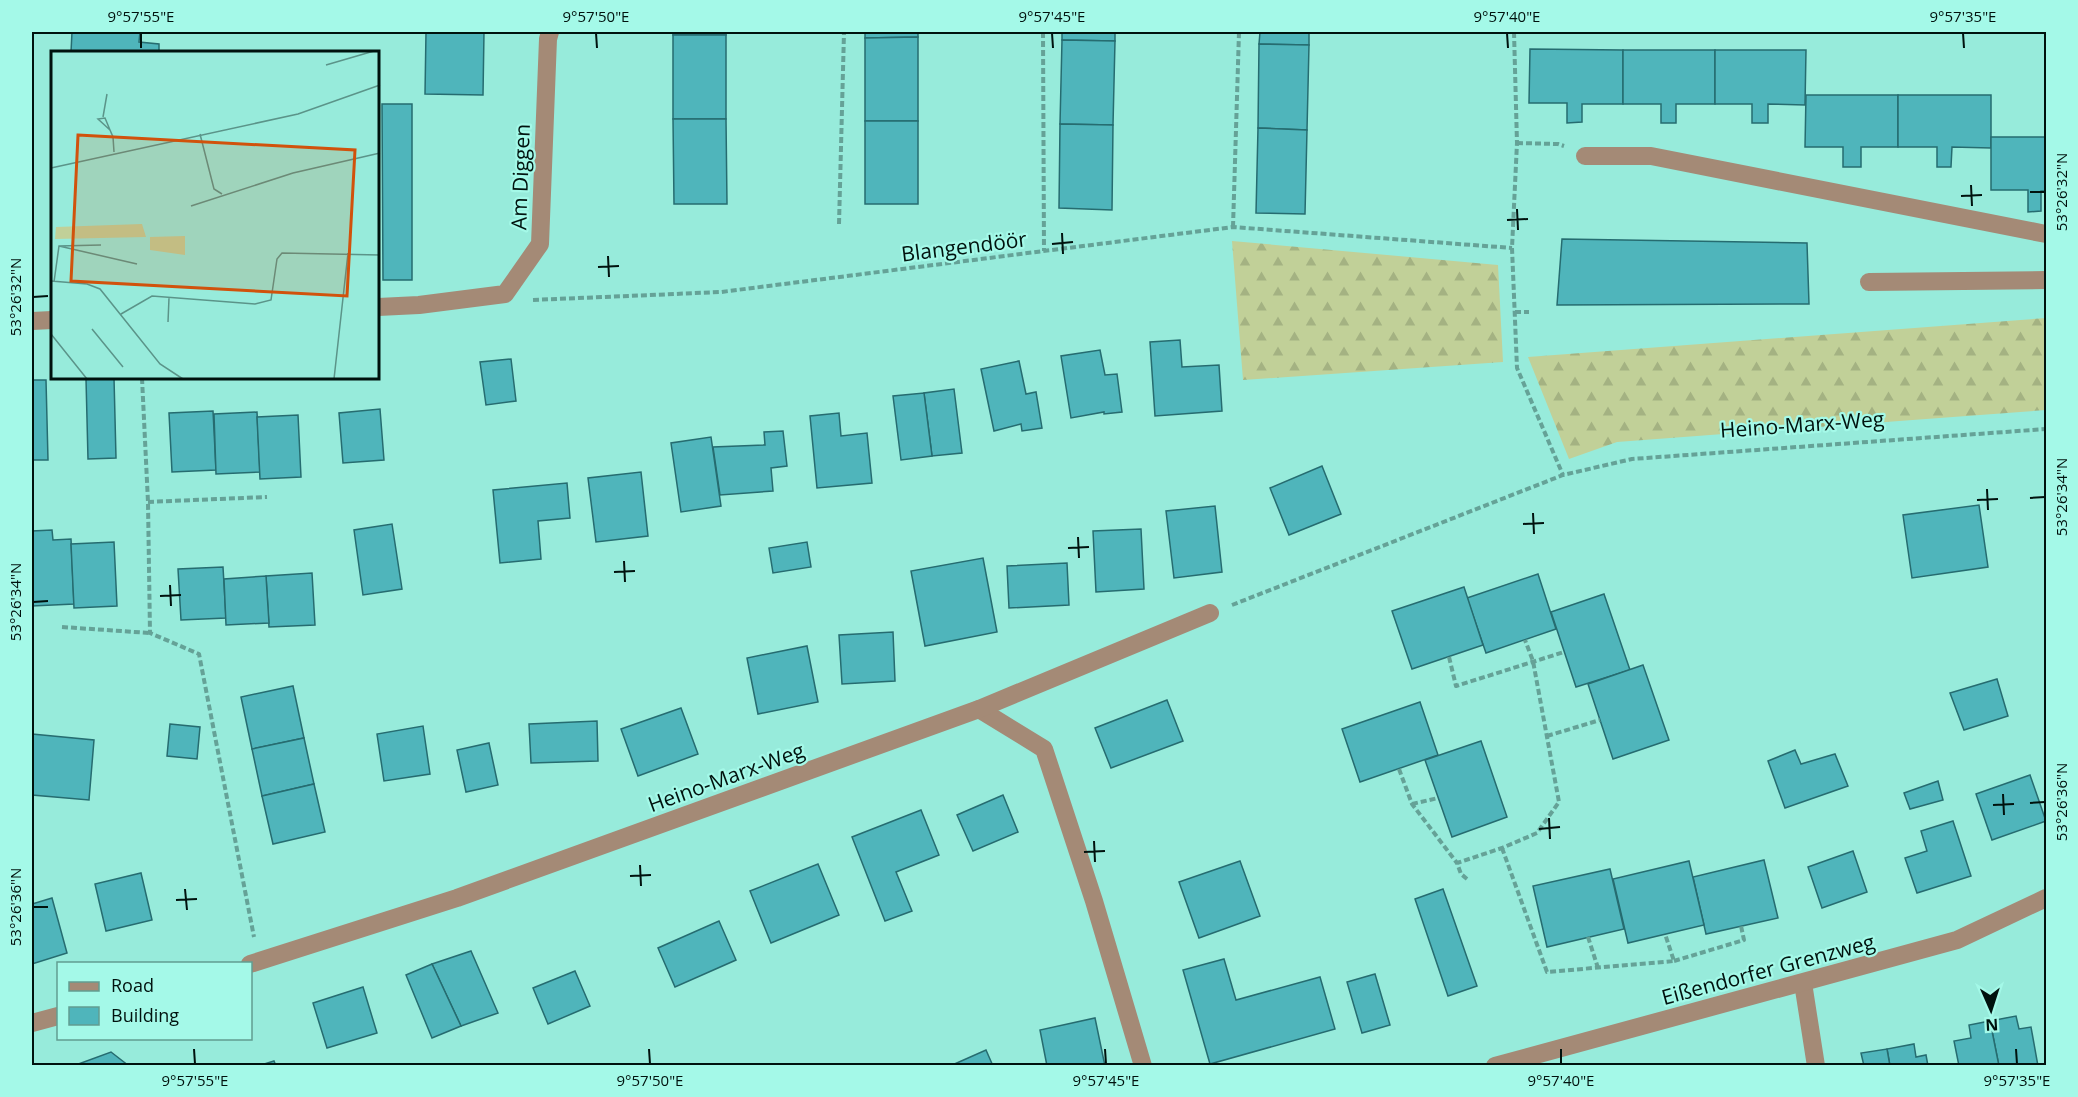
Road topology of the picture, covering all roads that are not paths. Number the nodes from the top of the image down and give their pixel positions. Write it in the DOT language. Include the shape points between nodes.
graph roads {
  1 [pos="550,32"];
  2 [pos="1586,156"];
  3 [pos="2046,234"];
  4 [pos="2046,280"];
  5 [pos="1869,282"];
  6 [pos="380,307"];
  7 [pos="51,320"];
  8 [pos="32,321"];
  9 [pos="1210,613"];
  10 [pos="979,709"];
  11 [pos="2046,898"];
  12 [pos="255,963"];
  13 [pos="1803,983"];
  14 [pos="57,1016"];
  15 [pos="32,1023"];
  16 [pos="1143,1065"];
  17 [pos="1495,1065"];
  18 [pos="1816,1065"];
  1 -- 6 [label="street, Am Diggen" via="540,244 505,294"];
  2 -- 3 [label="street" via="1651,156"];
  4 -- 5 [label="street"];
  7 -- 8 [label="street"];
  9 -- 10 [label="street, Heino-Marx-Weg"];
  10 -- 12 [label="street, Heino-Marx-Weg" via="457,898"];
  10 -- 16 [label="street" via="1044,749"];
  11 -- 13 [label="street, Eißendorfer Grenzweg" via="1957,940"];
  13 -- 17 [label="street, Eißendorfer Grenzweg"];
  13 -- 18 [label="street"];
  14 -- 15 [label="street"];
}
